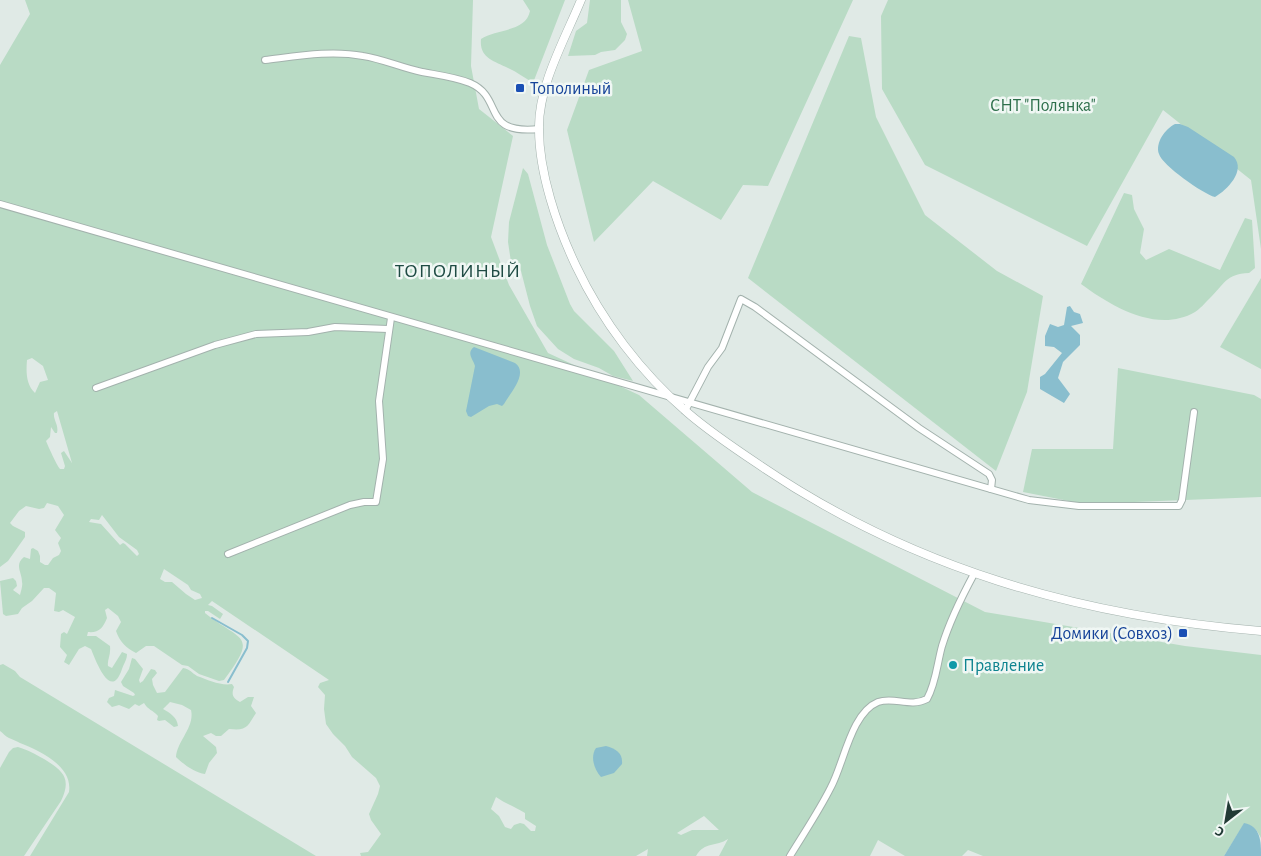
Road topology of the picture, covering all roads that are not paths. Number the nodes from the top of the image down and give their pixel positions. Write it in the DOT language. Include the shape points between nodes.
graph roads {
  1 [pos="581,0"];
  2 [pos="265,60"];
  3 [pos="539,129"];
  4 [pos="0,204"];
  5 [pos="391,318"];
  6 [pos="388,329"];
  7 [pos="96,388"];
  8 [pos="670,397"];
  9 [pos="690,403"];
  10 [pos="685,411"];
  11 [pos="1194,412"];
  12 [pos="991,489"];
  13 [pos="228,554"];
  14 [pos="974,574"];
  15 [pos="1261,631"];
  16 [pos="790,856"];
  1 -- 3 [label="street" via="545,91"];
  2 -- 3 [label="street" via="326,53 377,58 404,68 470,83 481,89 501,123 525,130"];
  3 -- 8 [label="street" via="541,155 552,203 567,247 583,280 615,332"];
  4 -- 5 [label="street"];
  5 -- 6 [label="street"];
  5 -- 8 [label="street"];
  6 -- 7 [label="street" via="335,327 308,332 256,334 215,345"];
  6 -- 13 [label="street" via="379,401 383,459 376,502 350,505"];
  8 -- 9 [label="street"];
  8 -- 10 [label="street"];
  9 -- 10 [label="street"];
  9 -- 12 [label="street"];
  9 -- 12 [label="street" via="708,367 722,348 741,299 919,428 989,474"];
  10 -- 14 [label="street" via="776,476 833,511 916,551"];
  11 -- 12 [label="street" via="1179,506 1065,505 1029,500"];
  14 -- 15 [label="street" via="1049,597 1100,608 1178,622"];
  14 -- 16 [label="street" via="950,621 927,699 920,703 879,702 861,718 853,730 830,790"];
}
